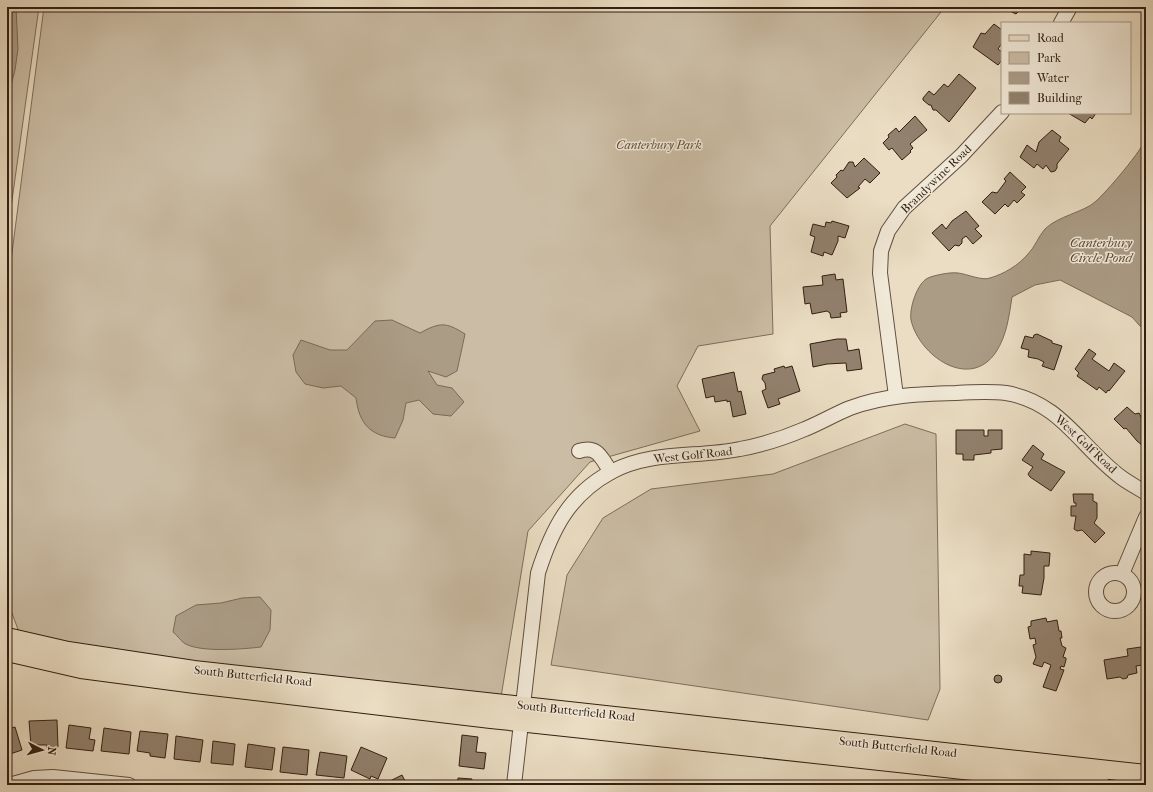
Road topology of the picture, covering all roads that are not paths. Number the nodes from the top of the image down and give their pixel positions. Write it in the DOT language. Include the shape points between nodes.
graph roads {
  1 [pos="1070,7"];
  2 [pos="1062,22"];
  3 [pos="1001,113"];
  4 [pos="896,396"];
  5 [pos="579,451"];
  6 [pos="611,472"];
  7 [pos="1146,493"];
  8 [pos="1146,517"];
  9 [pos="1122,574"];
  10 [pos="7,637"];
  11 [pos="7,652"];
  12 [pos="521,714"];
  13 [pos="1146,774"];
  14 [pos="1078,784"];
  15 [pos="9,785"];
  16 [pos="129,785"];
  17 [pos="514,785"];
  18 [pos="1101,785"];
  1 -- 2 [label="street"];
  3 -- 4 [label="street, Brandywine Road" via="961,156 904,208 888,231 881,252 880,272"];
  4 -- 6 [label="street, West Golf Road" via="848,409 779,439 740,450 649,459"];
  4 -- 7 [label="street, West Golf Road" via="981,392 1006,393 1026,398 1058,416 1122,478"];
  5 -- 6 [label="street" via="589,448 596,450"];
  6 -- 12 [label="street, West Golf Road" via="570,505 548,542 538,573"];
  8 -- 9 [label="street"];
  10 -- 12 [label="main road, South Butterfield Road" via="68,651 194,670"];
  11 -- 12 [label="main road, South Butterfield Road" via="109,673"];
  12 -- 13 [label="main road, South Butterfield Road"];
  12 -- 14 [label="main road, South Butterfield Road"];
  12 -- 17 [label="street, West Golf Road"];
  14 -- 18 [label="main road, South Butterfield Road"];
  15 -- 16 [label="street" via="34,778 53,777"];
}
